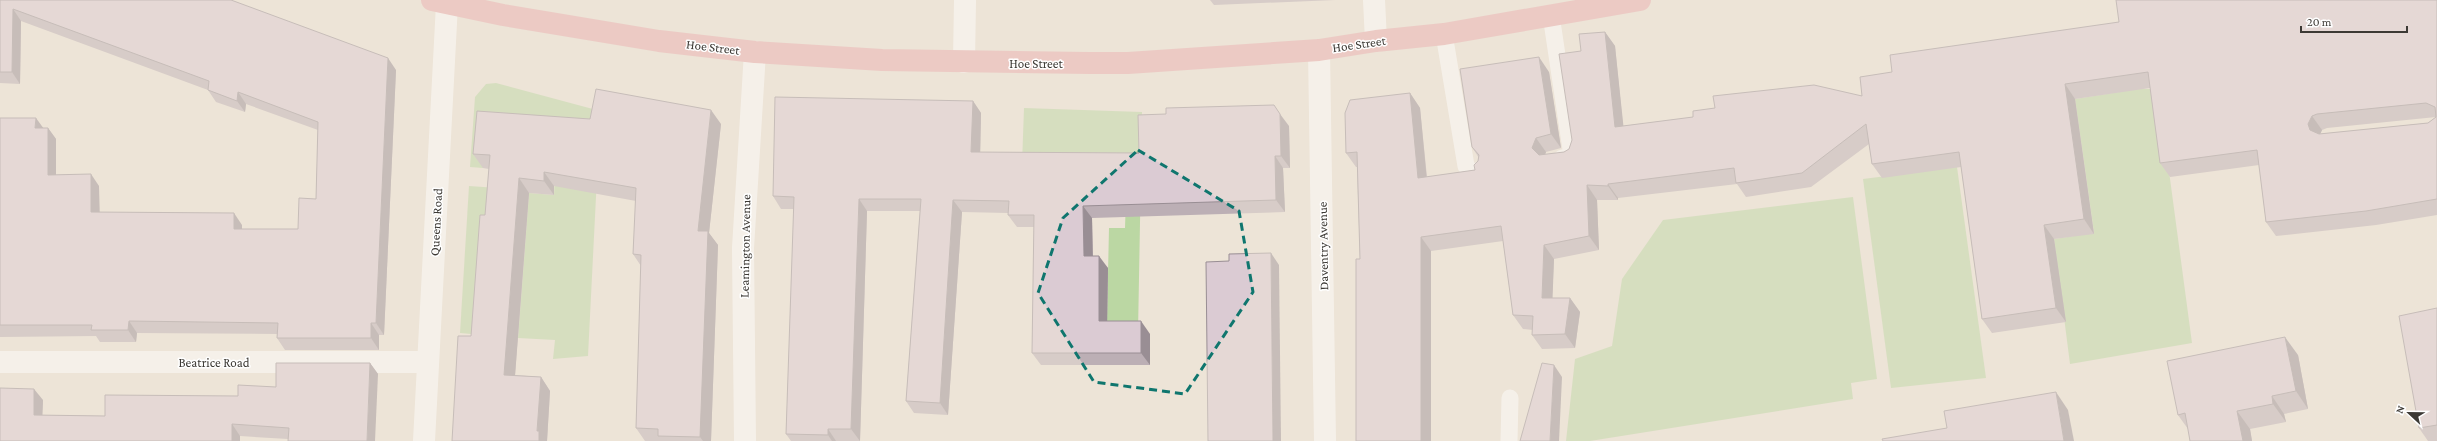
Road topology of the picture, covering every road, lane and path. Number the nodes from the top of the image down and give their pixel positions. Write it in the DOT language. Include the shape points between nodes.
graph roads {
  1 [pos="965,0"];
  2 [pos="1374,0"];
  3 [pos="1640,0"];
  4 [pos="439,2"];
  5 [pos="1551,15"];
  6 [pos="1444,34"];
  7 [pos="1376,41"];
  8 [pos="1319,50"];
  9 [pos="755,52"];
  10 [pos="964,62"];
  11 [pos="1552,160"];
  12 [pos="1479,171"];
  13 [pos="0,362"];
  14 [pos="428,362"];
  15 [pos="1510,398"];
  16 [pos="424,441"];
  17 [pos="745,441"];
  18 [pos="1325,441"];
  19 [pos="1509,441"];
  1 -- 10 [label="street"];
  2 -- 7 [label="street"];
  3 -- 5 [label="main road, Hoe Street"];
  4 -- 9 [label="main road, Hoe Street" via="503,16 659,41"];
  4 -- 14 [label="street, Queens Road"];
  5 -- 6 [label="main road, Hoe Street"];
  5 -- 11 [label="lane" via="1572,156"];
  6 -- 7 [label="main road, Hoe Street"];
  6 -- 12 [label="lane" via="1466,166 1471,172"];
  7 -- 8 [label="main road, Hoe Street"];
  8 -- 10 [label="main road, Hoe Street" via="1128,63"];
  8 -- 18 [label="street, Daventry Avenue"];
  9 -- 10 [label="main road, Hoe Street"];
  9 -- 17 [label="street, Leamington Avenue" via="743,248"];
  13 -- 14 [label="street, Beatrice Road"];
  14 -- 16 [label="street, Queens Road"];
  15 -- 19 [label="lane"];
}
